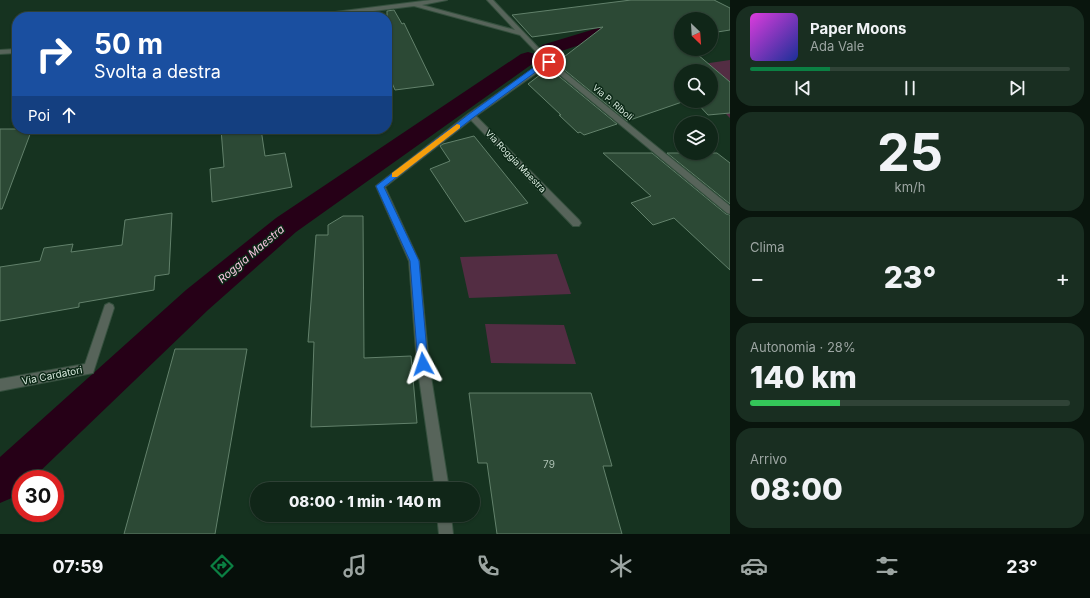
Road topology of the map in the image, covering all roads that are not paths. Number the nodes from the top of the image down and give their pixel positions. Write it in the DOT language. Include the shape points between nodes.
graph roads {
  1 [pos="444,0"];
  2 [pos="490,0"];
  3 [pos="412,4"];
  4 [pos="350,12"];
  5 [pos="520,34"];
  6 [pos="12,51"];
  7 [pos="0,52"];
  8 [pos="549,62"];
  9 [pos="471,116"];
  10 [pos="730,212"];
  11 [pos="576,223"];
  12 [pos="109,308"];
  13 [pos="0,385"];
  14 [pos="441,482"];
  15 [pos="445,522"];
  16 [pos="446,534"];
  1 -- 3 [label="street"];
  2 -- 5 [label="street, Via P. Riboli"];
  3 -- 4 [label="street"];
  3 -- 5 [label="street"];
  5 -- 8 [label="street, Via P. Riboli"];
  6 -- 7 [label="street"];
  8 -- 9 [label="street" via="539,66"];
  8 -- 10 [label="street, Via P. Riboli"];
  9 -- 11 [label="street, Via Roggia Maestra"];
  9 -- 14 [label="street" via="380,186 414,261 423,364"];
  12 -- 13 [label="street, Via Cardatori" via="89,369"];
  15 -- 16 [label="street"];
}
